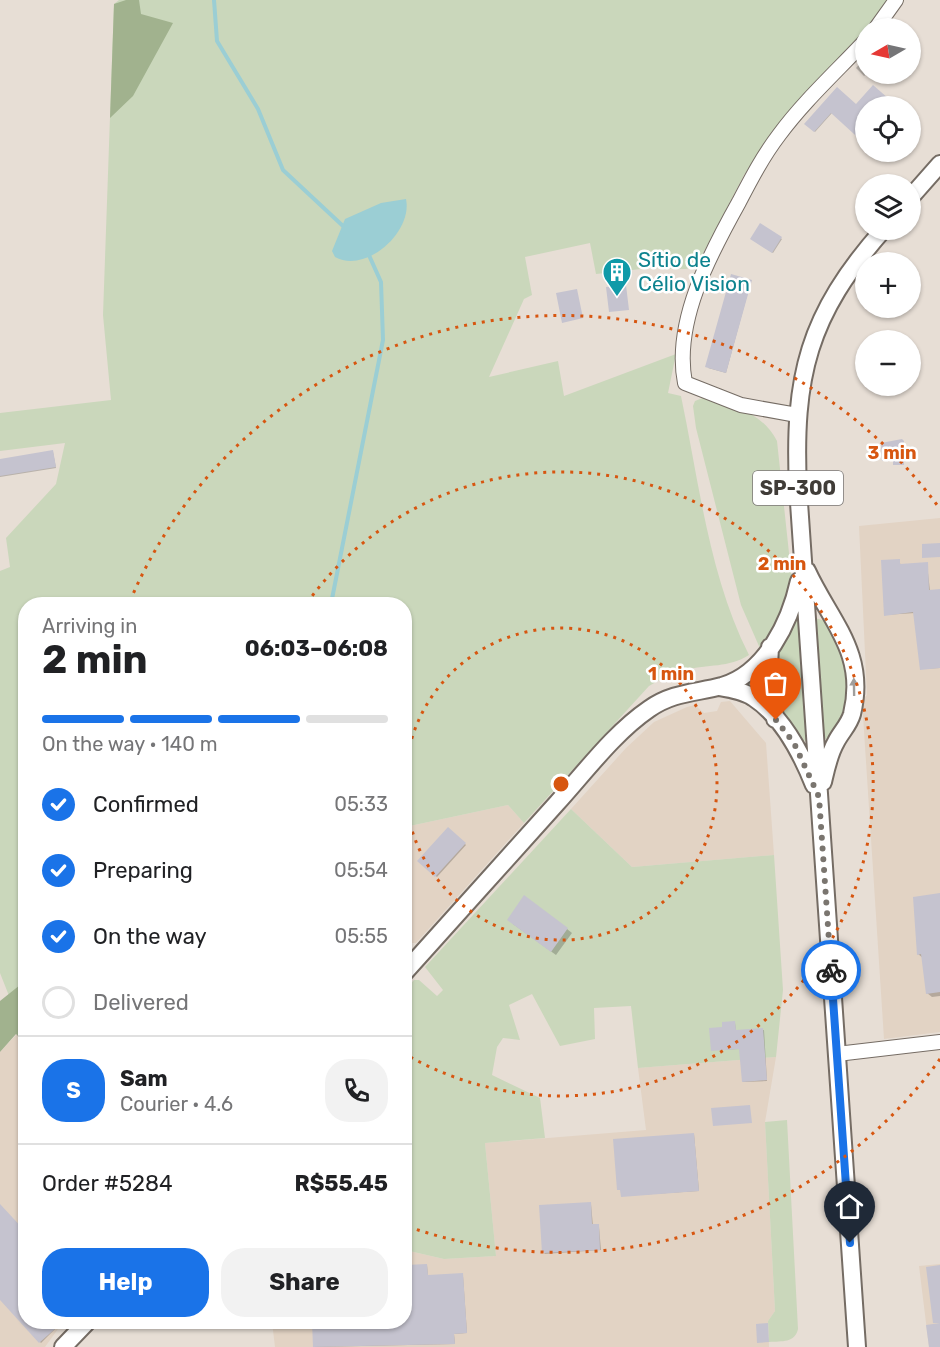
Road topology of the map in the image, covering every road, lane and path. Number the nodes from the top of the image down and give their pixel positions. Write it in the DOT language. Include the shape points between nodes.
graph roads {
  1 [pos="896,0"];
  2 [pos="883,18"];
  3 [pos="855,52"];
  4 [pos="940,164"];
  5 [pos="921,186"];
  6 [pos="874,240"];
  7 [pos="797,415"];
  8 [pos="803,562"];
  9 [pos="806,612"];
  10 [pos="831,617"];
  11 [pos="786,620"];
  12 [pos="770,647"];
  13 [pos="719,687"];
  14 [pos="776,720"];
  15 [pos="836,741"];
  16 [pos="794,743"];
  17 [pos="816,749"];
  18 [pos="819,797"];
  19 [pos="412,964"];
  20 [pos="940,1042"];
  21 [pos="837,1054"];
  22 [pos="80,1329"];
  23 [pos="63,1347"];
  24 [pos="856,1347"];
  1 -- 2 [label="street"];
  3 -- 7 [label="street" via="765,154 706,263 695,291 681,361 685,383 741,405"];
  4 -- 5 [label="main road"];
  6 -- 7 [label="main road, SP-300" via="851,267 821,319 802,375"];
  7 -- 8 [label="main road, SP-300"];
  8 -- 9 [label="main road, SP-300"];
  8 -- 10 [label="main road"];
  8 -- 11 [label="main road"];
  9 -- 10 [label="main road"];
  9 -- 11 [label="main road"];
  9 -- 17 [label="main road, SP-300"];
  15 -- 10 [label="main road, one-way" via="850,721 854,688 848,642"];
  11 -- 12 [label="main road"];
  12 -- 13 [label="main road" via="749,674"];
  12 -- 14 [label="main road"];
  13 -- 14 [label="main road" via="753,698"];
  13 -- 19 [label="main road" via="672,696 633,722"];
  14 -- 16 [label="main road"];
  15 -- 17 [label="main road"];
  15 -- 18 [label="main road"];
  16 -- 17 [label="main road"];
  16 -- 18 [label="main road"];
  17 -- 18 [label="main road, SP-300"];
  18 -- 21 [label="main road, SP-300"];
  20 -- 21 [label="street"];
  21 -- 24 [label="main road, SP-300"];
  22 -- 23 [label="main road"];
}
